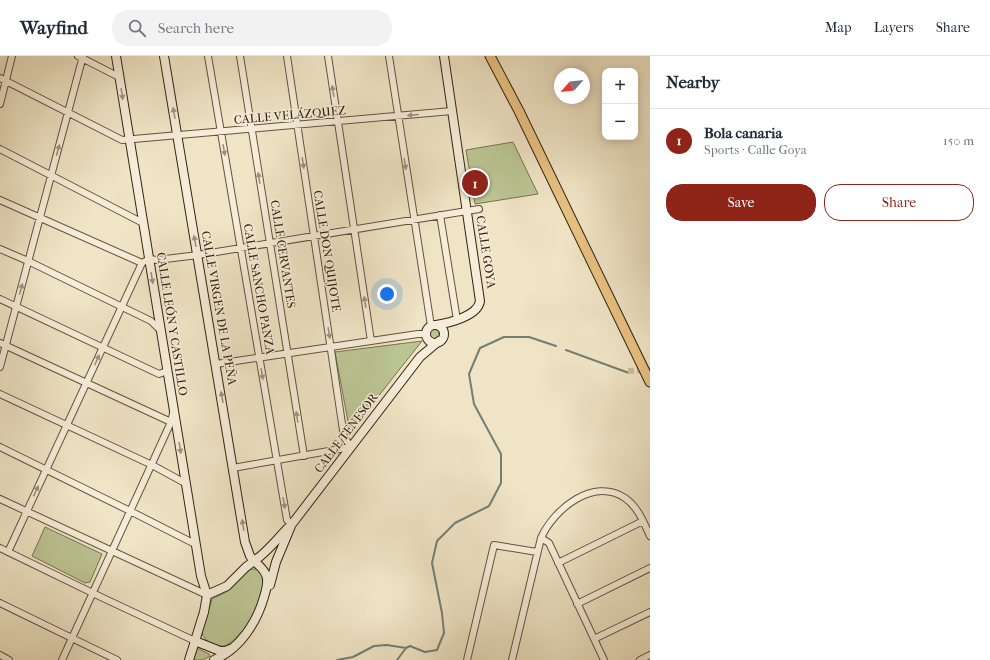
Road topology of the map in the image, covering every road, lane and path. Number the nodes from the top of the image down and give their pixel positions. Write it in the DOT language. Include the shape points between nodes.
graph roads {
  1 [pos="12,56"];
  2 [pos="116,56"];
  3 [pos="164,56"];
  4 [pos="208,56"];
  5 [pos="240,56"];
  6 [pos="287,56"];
  7 [pos="328,56"];
  8 [pos="389,56"];
  9 [pos="444,56"];
  10 [pos="490,56"];
  11 [pos="496,56"];
  12 [pos="81,57"];
  13 [pos="119,77"];
  14 [pos="3,79"];
  15 [pos="0,104"];
  16 [pos="452,111"];
  17 [pos="519,111"];
  18 [pos="68,112"];
  19 [pos="398,116"];
  20 [pos="338,122"];
  21 [pos="297,125"];
  22 [pos="252,129"];
  23 [pos="221,132"];
  24 [pos="178,136"];
  25 [pos="129,141"];
  26 [pos="0,149"];
  27 [pos="51,175"];
  28 [pos="0,200"];
  29 [pos="479,209"];
  30 [pos="467,211"];
  31 [pos="440,215"];
  32 [pos="40,218"];
  33 [pos="414,219"];
  34 [pos="143,223"];
  35 [pos="354,229"];
  36 [pos="314,236"];
  37 [pos="270,243"];
  38 [pos="240,248"];
  39 [pos="0,249"];
  40 [pos="198,255"];
  41 [pos="28,261"];
  42 [pos="145,261"];
  43 [pos="0,299"];
  44 [pos="16,307"];
  45 [pos="121,307"];
  46 [pos="456,320"];
  47 [pos="434,326"];
  48 [pos="160,331"];
  49 [pos="426,335"];
  50 [pos="441,339"];
  51 [pos="371,341"];
  52 [pos="3,344"];
  53 [pos="102,347"];
  54 [pos="331,347"];
  55 [pos="287,354"];
  56 [pos="420,357"];
  57 [pos="259,358"];
  58 [pos="216,364"];
  59 [pos="0,367"];
  60 [pos="167,371"];
  61 [pos="650,382"];
  62 [pos="86,383"];
  63 [pos="0,394"];
  64 [pos="174,411"];
  65 [pos="171,422"];
  66 [pos="66,425"];
  67 [pos="0,447"];
  68 [pos="351,447"];
  69 [pos="304,456"];
  70 [pos="277,460"];
  71 [pos="152,465"];
  72 [pos="234,468"];
  73 [pos="46,470"];
  74 [pos="185,483"];
  75 [pos="0,499"];
  76 [pos="26,511"];
  77 [pos="130,511"];
  78 [pos="643,521"];
  79 [pos="292,524"];
  80 [pos="650,536"];
  81 [pos="278,537"];
  82 [pos="541,538"];
  83 [pos="196,544"];
  84 [pos="0,548"];
  85 [pos="247,548"];
  86 [pos="111,551"];
  87 [pos="8,552"];
  88 [pos="537,552"];
  89 [pos="254,561"];
  90 [pos="558,563"];
  91 [pos="650,568"];
  92 [pos="201,576"];
  93 [pos="192,589"];
  94 [pos="93,593"];
  95 [pos="207,595"];
  96 [pos="0,603"];
  97 [pos="577,604"];
  98 [pos="261,610"];
  99 [pos="650,612"];
  100 [pos="72,638"];
  101 [pos="594,638"];
  102 [pos="195,641"];
  103 [pos="232,648"];
  104 [pos="0,655"];
  105 [pos="650,655"];
  106 [pos="9,660"];
  107 [pos="62,660"];
  108 [pos="117,660"];
  109 [pos="189,660"];
  110 [pos="214,660"];
  111 [pos="467,660"];
  112 [pos="512,660"];
  113 [pos="604,660"];
  114 [pos="640,660"];
  1 -- 14 [label="street"];
  2 -- 13 [label="street, CALLE LEÓN Y CASTILLO"];
  24 -- 3 [label="street, CALLE VIRGEN DE LA PEÑA, one-way"];
  4 -- 23 [label="street, CALLE SANCHO PANZA"];
  5 -- 22 [label="street, CALLE CERVANTES"];
  6 -- 21 [label="street, CALLE DON QUIJOTE"];
  20 -- 7 [label="street, one-way"];
  8 -- 19 [label="street"];
  9 -- 16 [label="street, CALLE GOYA"];
  10 -- 17 [label="main road"];
  11 -- 17 [label="main road"];
  12 -- 13 [label="street"];
  12 -- 18 [label="street"];
  13 -- 25 [label="street, CALLE LEÓN Y CASTILLO, one-way"];
  14 -- 15 [label="street"];
  14 -- 18 [label="street"];
  16 -- 19 [label="street, CALLE VELÁZQUEZ, one-way"];
  16 -- 30 [label="street, CALLE GOYA"];
  17 -- 61 [label="main road"];
  18 -- 25 [label="street" via="122,140"];
  27 -- 18 [label="street, one-way"];
  19 -- 20 [label="street, CALLE VELÁZQUEZ"];
  19 -- 33 [label="street, one-way"];
  20 -- 21 [label="street, CALLE VELÁZQUEZ"];
  20 -- 35 [label="street"];
  21 -- 22 [label="street, CALLE VELÁZQUEZ"];
  21 -- 36 [label="street, CALLE DON QUIJOTE, one-way"];
  22 -- 23 [label="street, CALLE VELÁZQUEZ"];
  37 -- 22 [label="street, CALLE CERVANTES, one-way"];
  23 -- 24 [label="street, CALLE VELÁZQUEZ"];
  23 -- 38 [label="street, CALLE SANCHO PANZA, one-way"];
  24 -- 25 [label="street, CALLE VELÁZQUEZ"];
  40 -- 24 [label="street, CALLE VIRGEN DE LA PEÑA, one-way"];
  25 -- 34 [label="street, CALLE LEÓN Y CASTILLO"];
  26 -- 27 [label="street"];
  27 -- 32 [label="street"];
  27 -- 34 [label="street"];
  28 -- 32 [label="street"];
  29 -- 30 [label="street"];
  30 -- 31 [label="street"];
  30 -- 46 [label="street, CALLE GOYA" via="480,301 476,309"];
  31 -- 33 [label="street"];
  31 -- 46 [label="street"];
  32 -- 41 [label="street"];
  32 -- 42 [label="street"];
  33 -- 35 [label="street"];
  33 -- 47 [label="street"];
  34 -- 42 [label="street, CALLE LEÓN Y CASTILLO"];
  35 -- 36 [label="street"];
  51 -- 35 [label="street, one-way"];
  36 -- 37 [label="street"];
  36 -- 54 [label="street, CALLE DON QUIJOTE, one-way"];
  37 -- 38 [label="street"];
  37 -- 55 [label="street, CALLE CERVANTES"];
  38 -- 40 [label="street"];
  38 -- 57 [label="street, CALLE SANCHO PANZA"];
  39 -- 41 [label="street"];
  40 -- 42 [label="street"];
  40 -- 58 [label="street, CALLE VIRGEN DE LA PEÑA"];
  44 -- 41 [label="street, one-way"];
  41 -- 45 [label="street"];
  42 -- 45 [label="street"];
  42 -- 48 [label="street, CALLE LEÓN Y CASTILLO, one-way"];
  43 -- 44 [label="street"];
  44 -- 52 [label="street"];
  44 -- 53 [label="street"];
  45 -- 48 [label="street" via="151,321"];
  45 -- 53 [label="street"];
  46 -- 47 [label="street, CALLE GOYA"];
  46 -- 50 [label="street, CALLE GOYA"];
  47 -- 49 [label="street" via="427,329"];
  47 -- 50 [label="street" via="442,329"];
  48 -- 60 [label="street, CALLE LEÓN Y CASTILLO"];
  49 -- 50 [label="street" via="431,342"];
  49 -- 51 [label="street"];
  49 -- 56 [label="street, CALLE TENESOR"];
  50 -- 56 [label="street, CALLE TENESOR"];
  51 -- 54 [label="street"];
  52 -- 59 [label="street"];
  52 -- 62 [label="street"];
  53 -- 60 [label="street" via="158,374"];
  62 -- 53 [label="street, one-way"];
  54 -- 55 [label="street"];
  54 -- 68 [label="street, CALLE DON QUIJOTE" via="344,437"];
  55 -- 57 [label="street"];
  69 -- 55 [label="street, CALLE CERVANTES, one-way"];
  56 -- 68 [label="street, CALLE TENESOR"];
  57 -- 58 [label="street"];
  57 -- 70 [label="street, CALLE SANCHO PANZA, one-way"];
  72 -- 58 [label="street, CALLE VIRGEN DE LA PEÑA, one-way"];
  60 -- 64 [label="street, CALLE LEÓN Y CASTILLO"];
  62 -- 65 [label="street"];
  62 -- 66 [label="street"];
  63 -- 66 [label="street"];
  64 -- 65 [label="street"];
  64 -- 74 [label="street, CALLE LEÓN Y CASTILLO, one-way"];
  65 -- 71 [label="street"];
  66 -- 71 [label="street"];
  66 -- 73 [label="street"];
  67 -- 73 [label="street"];
  68 -- 69 [label="street"];
  68 -- 79 [label="street, CALLE TENESOR"];
  69 -- 70 [label="street"];
  70 -- 72 [label="street"];
  70 -- 79 [label="street, CALLE SANCHO PANZA, one-way" via="287,520"];
  71 -- 74 [label="street"];
  71 -- 77 [label="street"];
  85 -- 72 [label="street, CALLE VIRGEN DE LA PEÑA, one-way"];
  76 -- 73 [label="street, one-way"];
  73 -- 77 [label="street"];
  74 -- 83 [label="street, CALLE LEÓN Y CASTILLO"];
  75 -- 76 [label="street"];
  76 -- 86 [label="street"];
  76 -- 87 [label="street"];
  77 -- 83 [label="street"];
  77 -- 86 [label="street"];
  78 -- 80 [label="street"];
  78 -- 82 [label="street" via="626,498 606,491 595,491 562,509"];
  78 -- 90 [label="street"];
  79 -- 81 [label="street, CALLE TENESOR"];
  79 -- 98 [label="street, CALLE TENESOR" via="276,562 269,593"];
  81 -- 85 [label="street" via="257,553"];
  81 -- 89 [label="street, CALLE TENESOR" via="268,550"];
  82 -- 88 [label="street"];
  82 -- 90 [label="street" via="549,543"];
  83 -- 92 [label="street, CALLE LEÓN Y CASTILLO"];
  84 -- 87 [label="street"];
  85 -- 89 [label="street, CALLE VIRGEN DE LA PEÑA"];
  86 -- 93 [label="street"];
  86 -- 94 [label="street"];
  87 -- 94 [label="street"];
  88 -- 111 [label="street" via="494,545"];
  88 -- 112 [label="street"];
  89 -- 95 [label="street, CALLE TENESOR" via="227,586"];
  89 -- 98 [label="street, CALLE VIRGEN DE LA PEÑA" via="264,571 267,579"];
  90 -- 97 [label="street"];
  91 -- 97 [label="street"];
  92 -- 93 [label="street" via="198,585"];
  92 -- 95 [label="street, CALLE LEÓN Y CASTILLO"];
  93 -- 95 [label="street"];
  94 -- 100 [label="street"];
  94 -- 102 [label="street"];
  95 -- 102 [label="street"];
  96 -- 100 [label="street"];
  97 -- 101 [label="street"];
  98 -- 103 [label="street" via="250,629"];
  99 -- 101 [label="street"];
  100 -- 107 [label="street"];
  100 -- 108 [label="street"];
  101 -- 113 [label="street"];
  102 -- 103 [label="street" via="220,651"];
  102 -- 109 [label="street"];
  103 -- 110 [label="street"];
  104 -- 106 [label="street"];
  105 -- 114 [label="street"];
}
